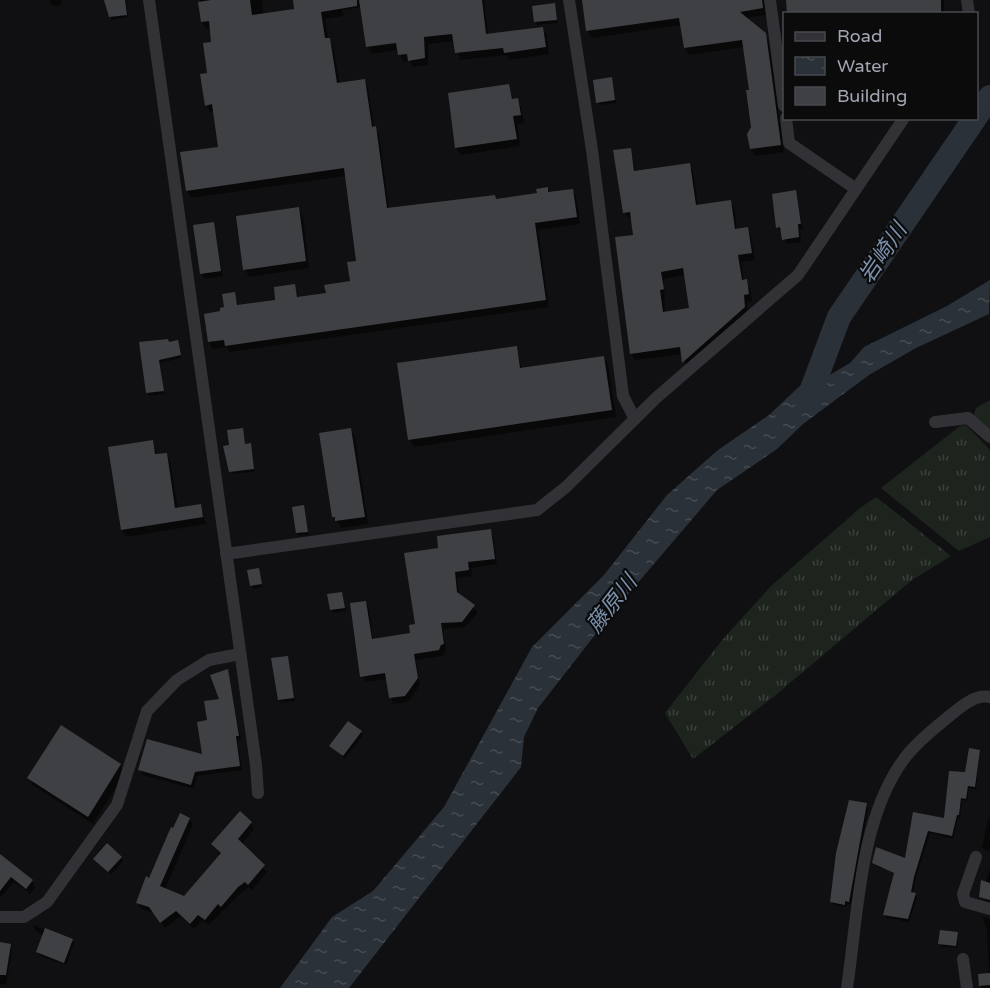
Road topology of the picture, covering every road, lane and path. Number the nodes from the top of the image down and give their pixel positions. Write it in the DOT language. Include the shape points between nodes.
graph roads {
  1 [pos="149,0"];
  2 [pos="569,0"];
  3 [pos="770,0"];
  4 [pos="783,98"];
  5 [pos="786,120"];
  6 [pos="903,120"];
  7 [pos="856,189"];
  8 [pos="635,419"];
  9 [pos="935,422"];
  10 [pos="990,437"];
  11 [pos="226,554"];
  12 [pos="240,654"];
  13 [pos="990,697"];
  14 [pos="258,793"];
  15 [pos="976,857"];
  16 [pos="990,909"];
  17 [pos="0,916"];
  18 [pos="963,959"];
  19 [pos="848,988"];
  20 [pos="967,988"];
  1 -- 11 [label="street"];
  2 -- 8 [label="street" via="623,396"];
  3 -- 4 [label="street"];
  5 -- 7 [label="street" via="789,142"];
  6 -- 7 [label="street"];
  7 -- 8 [label="street" via="798,275"];
  8 -- 11 [label="street" via="537,510"];
  9 -- 10 [label="street" via="968,418"];
  11 -- 12 [label="street"];
  12 -- 14 [label="street"];
  12 -- 17 [label="street" via="209,660 177,680 147,711 113,810 47,902 24,917"];
  13 -- 19 [label="street" via="972,700 933,729 905,758 882,798 870,828"];
  15 -- 16 [label="street" via="963,894 965,902"];
  18 -- 20 [label="street"];
}
